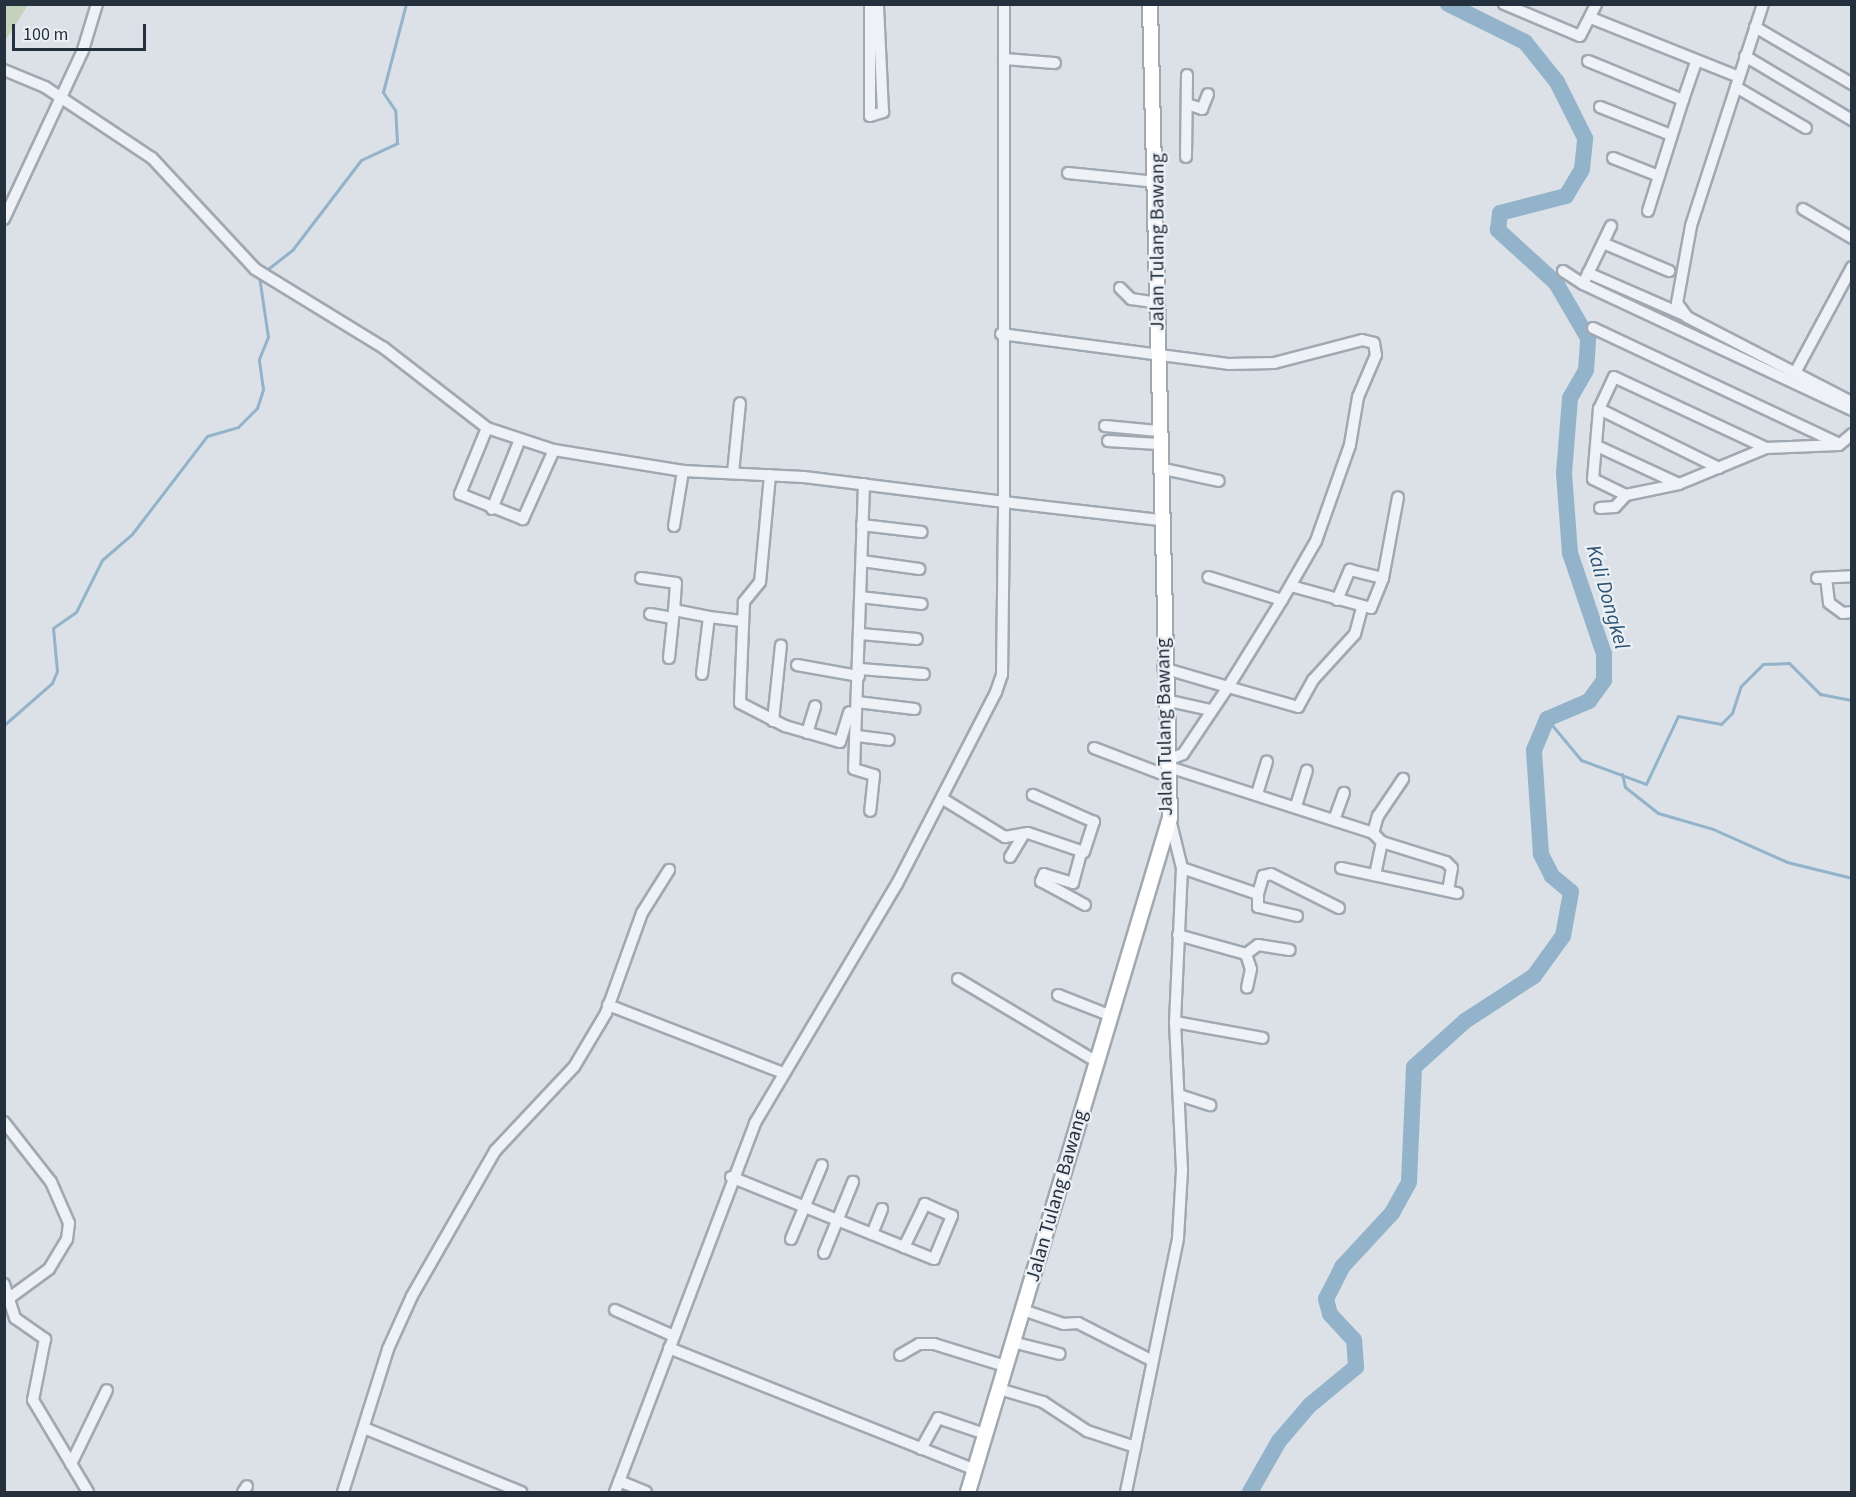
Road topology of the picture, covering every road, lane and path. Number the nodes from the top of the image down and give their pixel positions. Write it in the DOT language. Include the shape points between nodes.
graph roads {
  1 [pos="97,4"];
  2 [pos="870,4"];
  3 [pos="878,4"];
  4 [pos="1004,4"];
  5 [pos="1150,4"];
  6 [pos="1504,4"];
  7 [pos="1596,4"];
  8 [pos="1763,4"];
  9 [pos="1591,18"];
  10 [pos="1755,27"];
  11 [pos="1745,56"];
  12 [pos="1004,58"];
  13 [pos="1588,62"];
  14 [pos="1696,62"];
  15 [pos="1055,63"];
  16 [pos="4,70"];
  17 [pos="1187,75"];
  18 [pos="1737,81"];
  19 [pos="1851,84"];
  20 [pos="58,94"];
  21 [pos="1208,94"];
  22 [pos="1683,100"];
  23 [pos="1186,104"];
  24 [pos="1600,107"];
  25 [pos="1851,120"];
  26 [pos="1806,128"];
  27 [pos="1671,135"];
  28 [pos="1186,157"];
  29 [pos="1612,158"];
  30 [pos="1068,173"];
  31 [pos="1659,176"];
  32 [pos="1157,182"];
  33 [pos="1803,209"];
  34 [pos="1648,211"];
  35 [pos="4,219"];
  36 [pos="1611,226"];
  37 [pos="1851,238"];
  38 [pos="1603,243"];
  39 [pos="1851,267"];
  40 [pos="1563,271"];
  41 [pos="1669,271"];
  42 [pos="1585,278"];
  43 [pos="1120,288"];
  44 [pos="1159,303"];
  45 [pos="1687,317"];
  46 [pos="1593,328"];
  47 [pos="1001,334"];
  48 [pos="1158,358"];
  49 [pos="1796,371"];
  50 [pos="1851,402"];
  51 [pos="740,403"];
  52 [pos="1599,409"];
  53 [pos="1851,410"];
  54 [pos="1105,426"];
  55 [pos="487,429"];
  56 [pos="1851,434"];
  57 [pos="1158,438"];
  58 [pos="1108,441"];
  59 [pos="519,442"];
  60 [pos="1839,445"];
  61 [pos="1598,446"];
  62 [pos="1766,448"];
  63 [pos="554,450"];
  64 [pos="1159,468"];
  65 [pos="1719,468"];
  66 [pos="683,471"];
  67 [pos="733,473"];
  68 [pos="770,475"];
  69 [pos="1219,481"];
  70 [pos="864,484"];
  71 [pos="1679,484"];
  72 [pos="1626,495"];
  73 [pos="1398,497"];
  74 [pos="1004,502"];
  75 [pos="1600,508"];
  76 [pos="492,509"];
  77 [pos="1159,519"];
  78 [pos="862,525"];
  79 [pos="674,526"];
  80 [pos="922,532"];
  81 [pos="862,561"];
  82 [pos="919,569"];
  83 [pos="1851,576"];
  84 [pos="1208,577"];
  85 [pos="641,578"];
  86 [pos="1383,578"];
  87 [pos="1291,586"];
  88 [pos="861,597"];
  89 [pos="1282,600"];
  90 [pos="1337,600"];
  91 [pos="922,603"];
  92 [pos="1362,607"];
  93 [pos="1851,612"];
  94 [pos="650,614"];
  95 [pos="673,614"];
  96 [pos="709,617"];
  97 [pos="742,621"];
  98 [pos="861,633"];
  99 [pos="917,639"];
  100 [pos="781,645"];
  101 [pos="669,658"];
  102 [pos="796,665"];
  103 [pos="1163,668"];
  104 [pos="859,672"];
  105 [pos="702,674"];
  106 [pos="924,674"];
  107 [pos="1228,687"];
  108 [pos="1165,700"];
  109 [pos="857,702"];
  110 [pos="815,706"];
  111 [pos="915,709"];
  112 [pos="1211,710"];
  113 [pos="849,712"];
  114 [pos="773,721"];
  115 [pos="807,733"];
  116 [pos="856,736"];
  117 [pos="890,740"];
  118 [pos="1094,748"];
  119 [pos="1267,762"];
  120 [pos="1169,768"];
  121 [pos="1307,771"];
  122 [pos="1403,779"];
  123 [pos="1344,793"];
  124 [pos="1257,794"];
  125 [pos="1033,795"];
  126 [pos="943,798"];
  127 [pos="1296,806"];
  128 [pos="870,811"];
  129 [pos="1170,818"];
  130 [pos="1335,820"];
  131 [pos="1373,833"];
  132 [pos="1023,834"];
  133 [pos="1382,842"];
  134 [pos="1081,853"];
  135 [pos="1011,857"];
  136 [pos="1182,868"];
  137 [pos="1341,868"];
  138 [pos="669,870"];
  139 [pos="1375,875"];
  140 [pos="1073,883"];
  141 [pos="1258,894"];
  142 [pos="1069,895"];
  143 [pos="1085,905"];
  144 [pos="1339,908"];
  145 [pos="1297,916"];
  146 [pos="1178,935"];
  147 [pos="1290,950"];
  148 [pos="1246,954"];
  149 [pos="958,979"];
  150 [pos="1247,988"];
  151 [pos="1058,995"];
  152 [pos="608,1005"];
  153 [pos="1109,1015"];
  154 [pos="1175,1022"];
  155 [pos="1263,1038"];
  156 [pos="1097,1062"];
  157 [pos="781,1072"];
  158 [pos="1179,1095"];
  159 [pos="1210,1105"];
  160 [pos="4,1122"];
  161 [pos="822,1165"];
  162 [pos="731,1177"];
  163 [pos="853,1182"];
  164 [pos="804,1206"];
  165 [pos="882,1209"];
  166 [pos="837,1220"];
  167 [pos="872,1234"];
  168 [pos="791,1239"];
  169 [pos="904,1247"];
  170 [pos="824,1253"];
  171 [pos="937,1258"];
  172 [pos="931,1269"];
  173 [pos="4,1284"];
  174 [pos="12,1296"];
  175 [pos="615,1310"];
  176 [pos="1023,1310"];
  177 [pos="674,1336"];
  178 [pos="1012,1342"];
  179 [pos="669,1348"];
  180 [pos="1060,1354"];
  181 [pos="900,1355"];
  182 [pos="1151,1360"];
  183 [pos="1005,1366"];
  184 [pos="999,1389"];
  185 [pos="107,1390"];
  186 [pos="364,1428"];
  187 [pos="985,1434"];
  188 [pos="1135,1448"];
  189 [pos="921,1449"];
  190 [pos="71,1464"];
  191 [pos="975,1470"];
  192 [pos="619,1481"];
  193 [pos="88,1492"];
  194 [pos="343,1492"];
  195 [pos="521,1492"];
  196 [pos="615,1492"];
  197 [pos="646,1492"];
  198 [pos="968,1492"];
  199 [pos="1126,1492"];
  1 -- 20 [label="street" via="83,50"];
  2 -- 3 [label="street" via="870,116 883,112"];
  4 -- 12 [label="street"];
  5 -- 32 [label="street, Jalan Tulang Bawang"];
  6 -- 9 [label="street" via="1580,36"];
  7 -- 9 [label="street"];
  8 -- 10 [label="street"];
  9 -- 14 [label="street"];
  10 -- 11 [label="street"];
  10 -- 19 [label="street"];
  11 -- 18 [label="street"];
  11 -- 25 [label="street"];
  12 -- 15 [label="street"];
  12 -- 47 [label="street" via="1007,207"];
  13 -- 22 [label="street"];
  14 -- 18 [label="street"];
  14 -- 22 [label="street"];
  16 -- 20 [label="street"];
  17 -- 23 [label="street"];
  18 -- 26 [label="street"];
  18 -- 45 [label="street" via="1678,282 1677,303"];
  20 -- 35 [label="street"];
  20 -- 55 [label="street" via="152,158 255,269 384,348"];
  21 -- 23 [label="street" via="1202,109"];
  22 -- 27 [label="street"];
  23 -- 28 [label="street"];
  24 -- 27 [label="street"];
  27 -- 31 [label="street"];
  29 -- 31 [label="street"];
  30 -- 32 [label="street"];
  31 -- 34 [label="street"];
  32 -- 44 [label="street, Jalan Tulang Bawang"];
  33 -- 37 [label="street"];
  36 -- 38 [label="street"];
  38 -- 41 [label="street"];
  38 -- 42 [label="street"];
  39 -- 49 [label="street"];
  40 -- 42 [label="street"];
  42 -- 45 [label="street"];
  42 -- 53 [label="street"];
  43 -- 44 [label="street" via="1131,299"];
  44 -- 48 [label="street, Jalan Tulang Bawang"];
  45 -- 49 [label="street"];
  46 -- 60 [label="street"];
  47 -- 48 [label="street"];
  47 -- 74 [label="street"];
  48 -- 57 [label="street, Jalan Tulang Bawang"];
  48 -- 87 [label="street" via="1274,363 1362,340 1374,343 1376,355 1358,397 1350,445 1306,566"];
  49 -- 50 [label="street"];
  51 -- 67 [label="street"];
  52 -- 61 [label="street" via="1594,429"];
  52 -- 62 [label="street" via="1614,377"];
  52 -- 65 [label="street"];
  54 -- 57 [label="street"];
  55 -- 59 [label="street"];
  55 -- 76 [label="street" via="460,494"];
  56 -- 60 [label="street"];
  57 -- 58 [label="street"];
  57 -- 64 [label="street, Jalan Tulang Bawang"];
  59 -- 63 [label="street"];
  59 -- 76 [label="street"];
  60 -- 62 [label="street"];
  61 -- 71 [label="street"];
  61 -- 72 [label="street" via="1593,479"];
  62 -- 65 [label="street"];
  63 -- 66 [label="street"];
  63 -- 76 [label="street" via="523,519"];
  64 -- 69 [label="street"];
  64 -- 77 [label="street, Jalan Tulang Bawang"];
  65 -- 71 [label="street"];
  66 -- 67 [label="street"];
  66 -- 79 [label="street"];
  67 -- 68 [label="street"];
  68 -- 70 [label="street"];
  68 -- 97 [label="street" via="760,582 745,597"];
  70 -- 74 [label="street"];
  70 -- 78 [label="street"];
  71 -- 72 [label="street"];
  72 -- 75 [label="street" via="1614,507"];
  73 -- 86 [label="street"];
  74 -- 77 [label="street"];
  74 -- 126 [label="street" via="1002,675"];
  77 -- 103 [label="street, Jalan Tulang Bawang"];
  78 -- 80 [label="street"];
  78 -- 81 [label="street"];
  81 -- 82 [label="street"];
  81 -- 88 [label="street"];
  83 -- 93 [label="street" via="1822,578 1829,603"];
  84 -- 89 [label="street"];
  85 -- 95 [label="street" via="676,583"];
  86 -- 90 [label="street" via="1350,570"];
  86 -- 92 [label="street" via="1375,606"];
  87 -- 89 [label="street"];
  87 -- 90 [label="street"];
  88 -- 91 [label="street"];
  88 -- 98 [label="street"];
  89 -- 107 [label="street"];
  90 -- 92 [label="street"];
  92 -- 107 [label="street" via="1349,644 1313,680 1298,707"];
  94 -- 95 [label="street"];
  95 -- 96 [label="street"];
  95 -- 101 [label="street"];
  96 -- 97 [label="street"];
  96 -- 105 [label="street"];
  97 -- 114 [label="street" via="740,703"];
  98 -- 99 [label="street"];
  98 -- 104 [label="street"];
  100 -- 114 [label="street"];
  102 -- 104 [label="street"];
  103 -- 107 [label="street"];
  103 -- 108 [label="street, Jalan Tulang Bawang"];
  104 -- 106 [label="street"];
  104 -- 109 [label="street"];
  107 -- 112 [label="street"];
  108 -- 112 [label="street"];
  108 -- 120 [label="street, Jalan Tulang Bawang"];
  109 -- 111 [label="street"];
  109 -- 116 [label="street"];
  110 -- 115 [label="street"];
  112 -- 120 [label="street"];
  113 -- 115 [label="street" via="840,742"];
  114 -- 115 [label="street"];
  116 -- 117 [label="street"];
  116 -- 128 [label="street" via="854,769 874,775"];
  118 -- 120 [label="street"];
  119 -- 124 [label="street"];
  120 -- 124 [label="street"];
  120 -- 129 [label="street, Jalan Tulang Bawang"];
  121 -- 127 [label="street"];
  122 -- 131 [label="street" via="1380,811"];
  123 -- 130 [label="street"];
  124 -- 127 [label="street"];
  125 -- 134 [label="street" via="1094,822"];
  126 -- 132 [label="street" via="1005,837"];
  126 -- 157 [label="street"];
  127 -- 130 [label="street"];
  129 -- 136 [label="street"];
  129 -- 153 [label="street, Jalan Tulang Bawang"];
  130 -- 131 [label="street"];
  131 -- 133 [label="street"];
  132 -- 134 [label="street"];
  132 -- 135 [label="street"];
  133 -- 139 [label="street"];
  133 -- 139 [label="street" via="1446,862 1452,868 1452,892"];
  134 -- 140 [label="street"];
  136 -- 141 [label="street"];
  136 -- 146 [label="street"];
  137 -- 139 [label="street"];
  138 -- 152 [label="street" via="642,912"];
  140 -- 142 [label="street"];
  140 -- 142 [label="street" via="1044,874 1041,880"];
  141 -- 144 [label="street" via="1263,876 1271,874"];
  141 -- 145 [label="street" via="1258,907"];
  142 -- 143 [label="street"];
  146 -- 148 [label="street"];
  146 -- 154 [label="street"];
  147 -- 148 [label="street" via="1258,945"];
  148 -- 150 [label="street" via="1251,969"];
  149 -- 156 [label="street"];
  151 -- 153 [label="street"];
  152 -- 157 [label="street"];
  152 -- 186 [label="street" via="574,1068 495,1151 465,1199 388,1349"];
  153 -- 156 [label="street, Jalan Tulang Bawang"];
  154 -- 155 [label="street"];
  154 -- 158 [label="street"];
  156 -- 176 [label="street, Jalan Tulang Bawang"];
  157 -- 162 [label="street"];
  158 -- 159 [label="street"];
  158 -- 182 [label="street" via="1178,1238"];
  160 -- 174 [label="street" via="51,1182 69,1223 67,1239 49,1269"];
  161 -- 164 [label="street"];
  162 -- 164 [label="street"];
  162 -- 177 [label="street"];
  163 -- 166 [label="street"];
  164 -- 166 [label="street"];
  164 -- 168 [label="street"];
  165 -- 167 [label="street"];
  166 -- 167 [label="street"];
  166 -- 170 [label="street"];
  167 -- 169 [label="street"];
  169 -- 171 [label="street"];
  169 -- 171 [label="street" via="923,1206 931,1204 952,1218"];
  171 -- 172 [label="street"];
  173 -- 174 [label="street"];
  174 -- 190 [label="street" via="15,1318 45,1339 33,1400"];
  175 -- 177 [label="street"];
  176 -- 178 [label="street, Jalan Tulang Bawang"];
  176 -- 182 [label="street" via="1064,1324 1078,1323"];
  177 -- 179 [label="street"];
  178 -- 180 [label="street"];
  178 -- 183 [label="street, Jalan Tulang Bawang"];
  179 -- 189 [label="street"];
  179 -- 192 [label="street"];
  181 -- 183 [label="street" via="919,1344 934,1344"];
  182 -- 188 [label="street"];
  183 -- 184 [label="street, Jalan Tulang Bawang"];
  184 -- 187 [label="street, Jalan Tulang Bawang"];
  184 -- 188 [label="street" via="1043,1402 1087,1431"];
  185 -- 190 [label="street"];
  186 -- 194 [label="street"];
  186 -- 195 [label="street"];
  187 -- 189 [label="street" via="938,1418"];
  187 -- 191 [label="street, Jalan Tulang Bawang"];
  188 -- 199 [label="street"];
  189 -- 191 [label="street"];
  190 -- 193 [label="street"];
  191 -- 198 [label="street, Jalan Tulang Bawang"];
  192 -- 196 [label="street"];
  192 -- 197 [label="street"];
}
